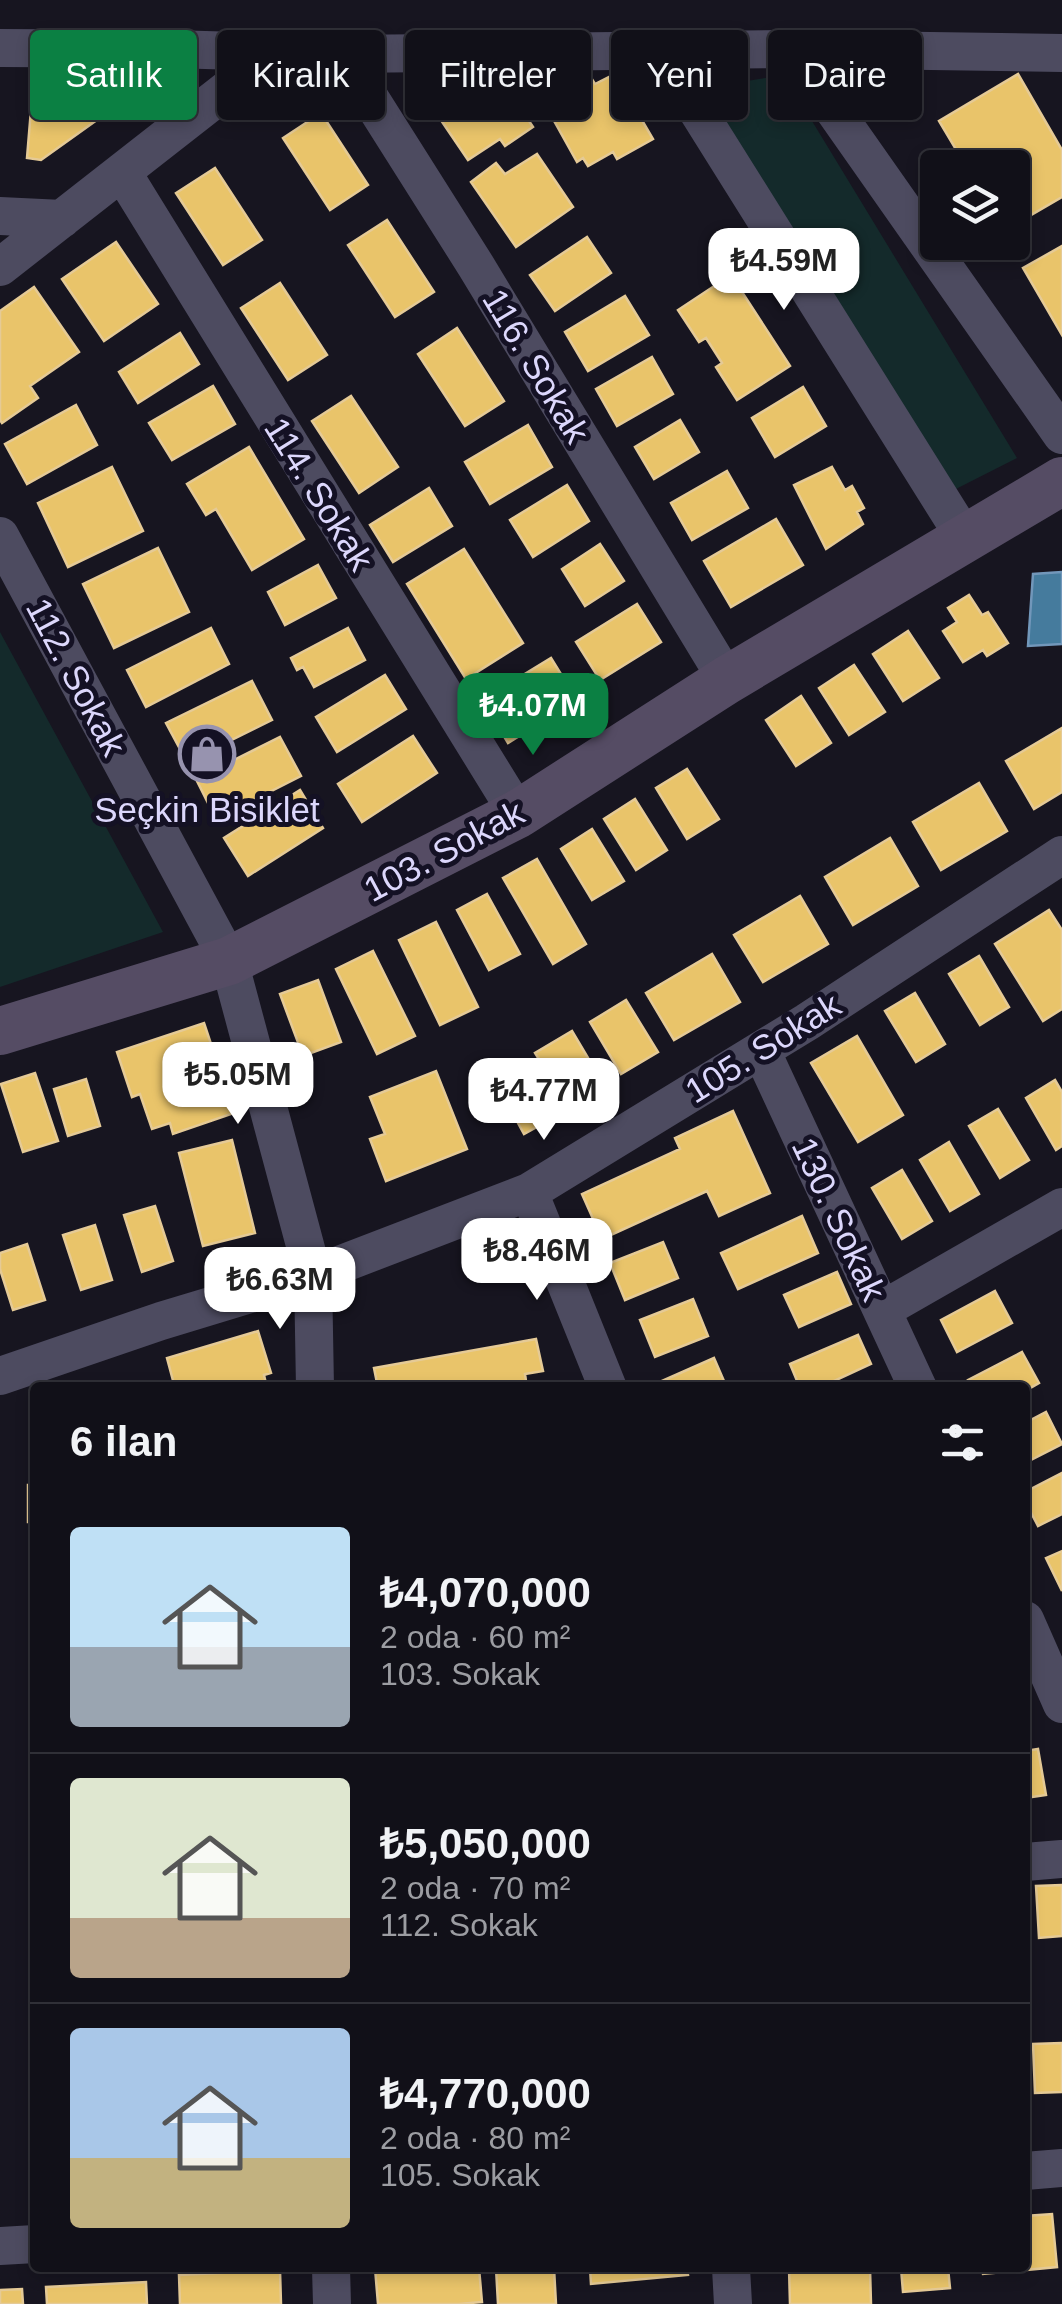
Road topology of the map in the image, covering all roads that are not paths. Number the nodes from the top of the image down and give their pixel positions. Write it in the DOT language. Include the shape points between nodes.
graph roads {
  1 [pos="0,48"];
  2 [pos="217,51"];
  3 [pos="611,51"];
  4 [pos="922,52"];
  5 [pos="385,54"];
  6 [pos="1062,54"];
  7 [pos="217,97"];
  8 [pos="384,120"];
  9 [pos="703,120"];
  10 [pos="840,120"];
  11 [pos="122,172"];
  12 [pos="0,216"];
  13 [pos="62,219"];
  14 [pos="0,267"];
  15 [pos="1062,435"];
  16 [pos="1062,481"];
  17 [pos="0,536"];
  18 [pos="965,538"];
  19 [pos="727,680"];
  20 [pos="518,814"];
  21 [pos="1062,856"];
  22 [pos="229,962"];
  23 [pos="0,1030"];
  24 [pos="761,1050"];
  25 [pos="528,1192"];
  26 [pos="1062,1207"];
  27 [pos="312,1274"];
  28 [pos="882,1310"];
  29 [pos="0,1376"];
  30 [pos="315,1382"];
  31 [pos="606,1382"];
  32 [pos="915,1382"];
  33 [pos="1030,1631"];
  34 [pos="1062,1704"];
  35 [pos="1062,1859"];
  36 [pos="1030,1862"];
  37 [pos="1062,2168"];
  38 [pos="1030,2171"];
  39 [pos="30,2244"];
  40 [pos="0,2246"];
  41 [pos="331,2272"];
  42 [pos="731,2272"];
  43 [pos="332,2304"];
  44 [pos="733,2304"];
  1 -- 2 [label="street"];
  3 -- 5 [label="street"];
  4 -- 6 [label="street"];
  7 -- 11 [label="street"];
  8 -- 19 [label="street, 116. Sokak"];
  9 -- 18 [label="street"];
  10 -- 15 [label="street"];
  11 -- 13 [label="street"];
  11 -- 20 [label="street, 114. Sokak"];
  12 -- 13 [label="street"];
  13 -- 14 [label="street"];
  16 -- 18 [label="main road, 103. Sokak"];
  17 -- 22 [label="street, 112. Sokak"];
  18 -- 19 [label="main road, 103. Sokak"];
  19 -- 20 [label="main road, 103. Sokak"];
  20 -- 22 [label="main road, 103. Sokak"];
  21 -- 24 [label="street, 105. Sokak"];
  22 -- 23 [label="main road, 103. Sokak"];
  22 -- 27 [label="street, 112. Sokak"];
  24 -- 25 [label="street, 105. Sokak"];
  24 -- 28 [label="street, 130. Sokak"];
  25 -- 27 [label="street, 105. Sokak"];
  25 -- 31 [label="street"];
  26 -- 28 [label="street"];
  27 -- 29 [label="street, 105. Sokak"];
  27 -- 30 [label="street, 112. Sokak"];
  28 -- 32 [label="street, 130. Sokak"];
  33 -- 34 [label="street"];
  35 -- 36 [label="street"];
  37 -- 38 [label="street"];
  39 -- 40 [label="street"];
  41 -- 43 [label="street"];
  42 -- 44 [label="street"];
}
